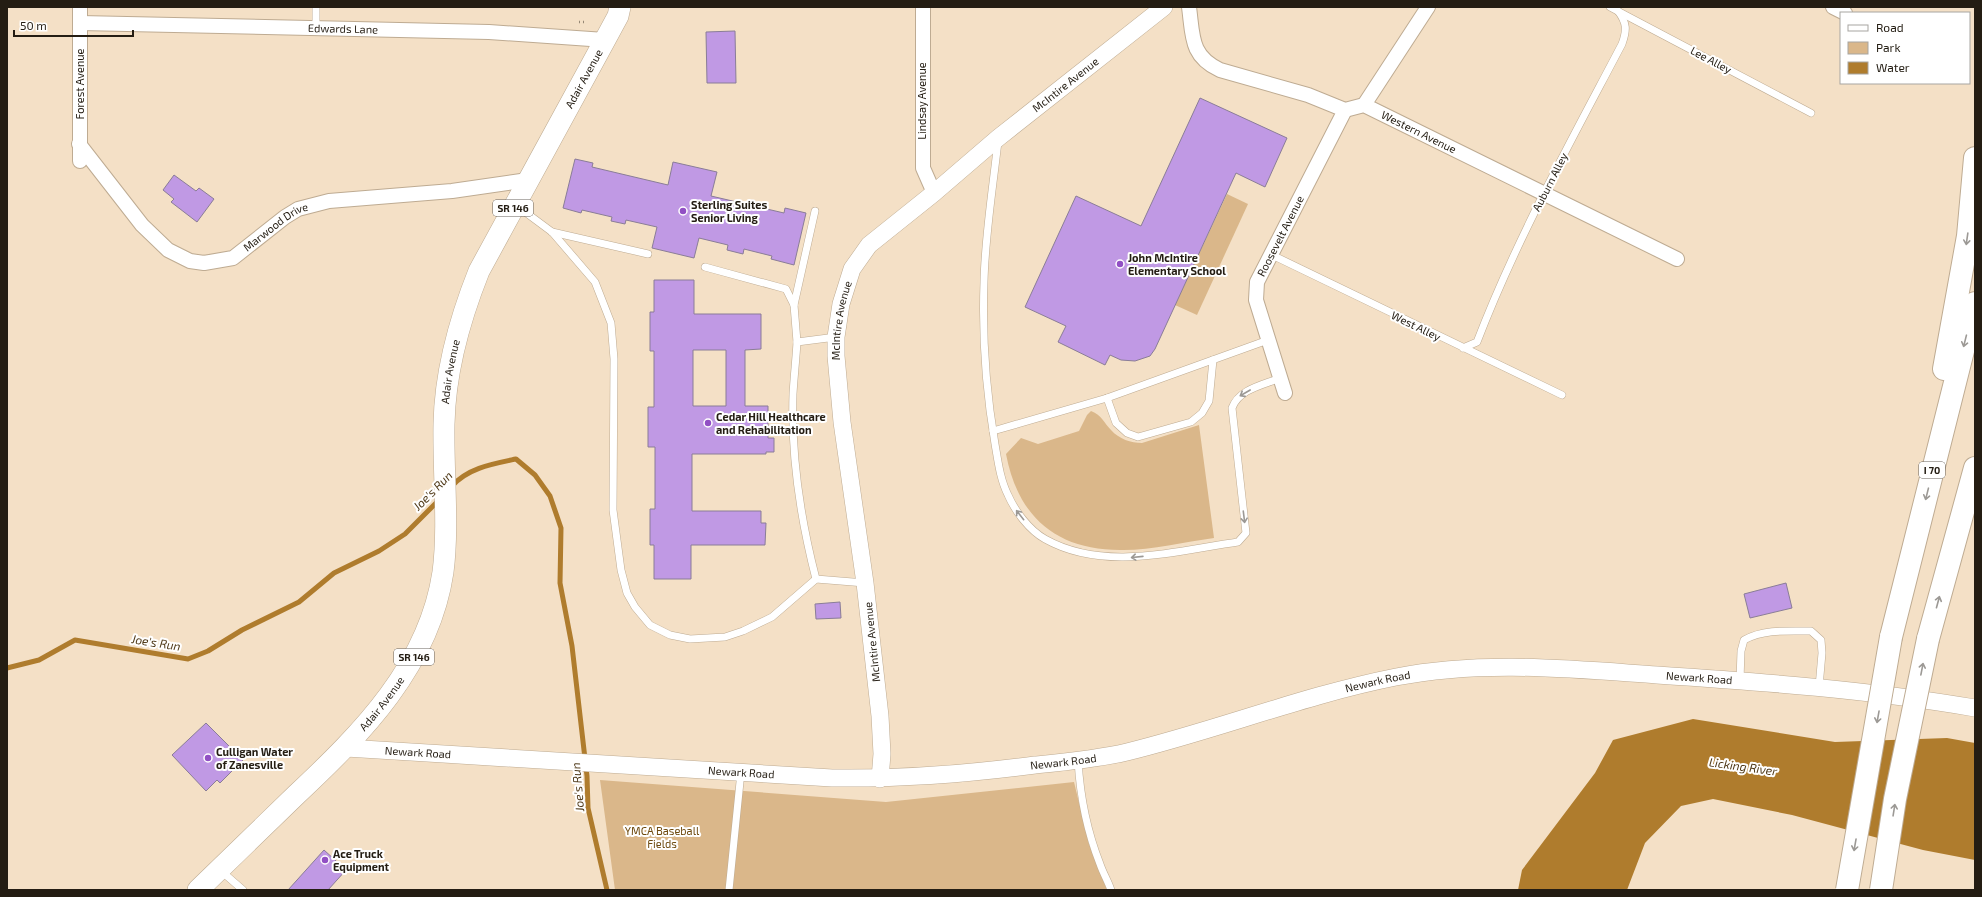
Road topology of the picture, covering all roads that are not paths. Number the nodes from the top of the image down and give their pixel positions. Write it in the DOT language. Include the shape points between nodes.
graph roads {
  1 [pos="80,7"];
  2 [pos="316,7"];
  3 [pos="620,7"];
  4 [pos="923,7"];
  5 [pos="1164,7"];
  6 [pos="1189,7"];
  7 [pos="1428,7"];
  8 [pos="1610,7"];
  9 [pos="1833,7"];
  10 [pos="1618,11"];
  11 [pos="1843,12"];
  12 [pos="80,23"];
  13 [pos="316,29"];
  14 [pos="605,40"];
  15 [pos="1364,104"];
  16 [pos="1345,110"];
  17 [pos="1811,113"];
  18 [pos="998,138"];
  19 [pos="79,144"];
  20 [pos="1975,158"];
  21 [pos="80,161"];
  22 [pos="528,180"];
  23 [pos="1544,193"];
  24 [pos="934,194"];
  25 [pos="515,204"];
  26 [pos="815,211"];
  27 [pos="552,232"];
  28 [pos="648,254"];
  29 [pos="1272,255"];
  30 [pos="1677,259"];
  31 [pos="705,266"];
  32 [pos="1975,303"];
  33 [pos="794,305"];
  34 [pos="836,337"];
  35 [pos="1268,340"];
  36 [pos="797,342"];
  37 [pos="1463,348"];
  38 [pos="1213,360"];
  39 [pos="1280,378"];
  40 [pos="1285,393"];
  41 [pos="1562,395"];
  42 [pos="1107,398"];
  43 [pos="993,431"];
  44 [pos="1935,460"];
  45 [pos="1975,468"];
  46 [pos="816,580"];
  47 [pos="865,583"];
  48 [pos="1740,680"];
  49 [pos="1819,687"];
  50 [pos="1975,708"];
  51 [pos="346,748"];
  52 [pos="1078,760"];
  53 [pos="741,772"];
  54 [pos="880,779"];
  55 [pos="219,869"];
  56 [pos="198,890"];
  57 [pos="242,890"];
  58 [pos="729,890"];
  59 [pos="1111,890"];
  60 [pos="1847,890"];
  61 [pos="1881,890"];
  1 -- 12 [label="street, Forest Avenue"];
  2 -- 13 [label="lane"];
  3 -- 14 [label="main road, Adair Avenue / SR 146"];
  4 -- 24 [label="street, Lindsay Avenue" via="923,168"];
  5 -- 18 [label="street, McIntire Avenue"];
  6 -- 16 [label="street" via="1197,51 1207,64 1308,95"];
  7 -- 15 [label="street"];
  8 -- 10 [label="lane, Lee Alley"];
  9 -- 11 [label="street"];
  10 -- 17 [label="lane, Lee Alley"];
  10 -- 23 [label="lane, Auburn Alley" via="1625,20 1627,30 1622,44"];
  12 -- 13 [label="street, Edwards Lane"];
  12 -- 19 [label="street, Forest Avenue"];
  13 -- 14 [label="street, Edwards Lane" via="489,32"];
  14 -- 22 [label="main road, Adair Avenue / SR 146"];
  15 -- 16 [label="street"];
  15 -- 23 [label="street, Western Avenue"];
  16 -- 29 [label="street, Roosevelt Avenue"];
  18 -- 24 [label="street, McIntire Avenue"];
  18 -- 43 [label="lane" via="984,280 983,337"];
  19 -- 21 [label="street, Forest Avenue"];
  19 -- 22 [label="street, Marwood Drive" via="142,225 168,250 190,261 204,263 233,258 285,217 298,209 313,205 329,201 458,190"];
  20 -- 44 [label="highway, one-way" via="1968,236 1939,395"];
  22 -- 25 [label="main road, Adair Avenue / SR 146"];
  23 -- 30 [label="street, Western Avenue"];
  23 -- 37 [label="lane, Auburn Alley" via="1477,342"];
  24 -- 34 [label="street, McIntire Avenue" via="869,245 852,270 841,304"];
  25 -- 27 [label="lane"];
  25 -- 51 [label="main road, Adair Avenue / SR 146" via="479,271 465,304 452,352 444,424 443,572 435,608 424,638 408,668 372,719"];
  26 -- 33 [label="lane"];
  27 -- 28 [label="lane"];
  27 -- 46 [label="lane" via="595,282 611,323 614,359 614,510 621,570 627,593 635,607 650,625 670,635 690,640 725,637 772,617"];
  29 -- 35 [label="street, Roosevelt Avenue" via="1257,282 1256,300"];
  29 -- 37 [label="lane, West Alley"];
  31 -- 33 [label="lane" via="786,289"];
  32 -- 44 [label="highway, I 70, one-way"];
  33 -- 36 [label="lane"];
  34 -- 36 [label="lane"];
  34 -- 47 [label="street, McIntire Avenue" via="841,415"];
  35 -- 38 [label="lane"];
  35 -- 39 [label="street, Roosevelt Avenue"];
  36 -- 46 [label="lane" via="793,395 796,453 800,497"];
  37 -- 41 [label="lane, West Alley"];
  38 -- 42 [label="lane"];
  38 -- 42 [label="lane" via="1209,401 1191,422 1138,436 1127,433 1116,423"];
  39 -- 40 [label="street, Roosevelt Avenue"];
  39 -- 43 [label="lane, one-way" via="1243,393 1235,400 1232,408 1246,534 1238,542 1129,558 1082,553 1044,539 1018,512 1007,494"];
  42 -- 43 [label="lane"];
  44 -- 60 [label="highway, I 70, one-way, bridge" via="1891,637"];
  61 -- 45 [label="highway, one-way, bridge" via="1895,799 1928,639"];
  46 -- 47 [label="lane"];
  47 -- 54 [label="street, McIntire Avenue" via="880,716"];
  48 -- 49 [label="street, Newark Road"];
  48 -- 49 [label="lane" via="1744,640 1760,633 1811,631 1821,640"];
  48 -- 52 [label="street, Newark Road" via="1534,667 1486,666 1441,670 1346,688 1131,751"];
  49 -- 50 [label="street, Newark Road"];
  51 -- 53 [label="street, Newark Road"];
  51 -- 55 [label="main road, SR 146"];
  52 -- 54 [label="street, Newark Road" via="941,776"];
  52 -- 59 [label="lane" via="1088,827"];
  53 -- 54 [label="street, Newark Road"];
  53 -- 58 [label="lane"];
  55 -- 56 [label="main road, SR 146"];
  55 -- 57 [label="lane"];
}
